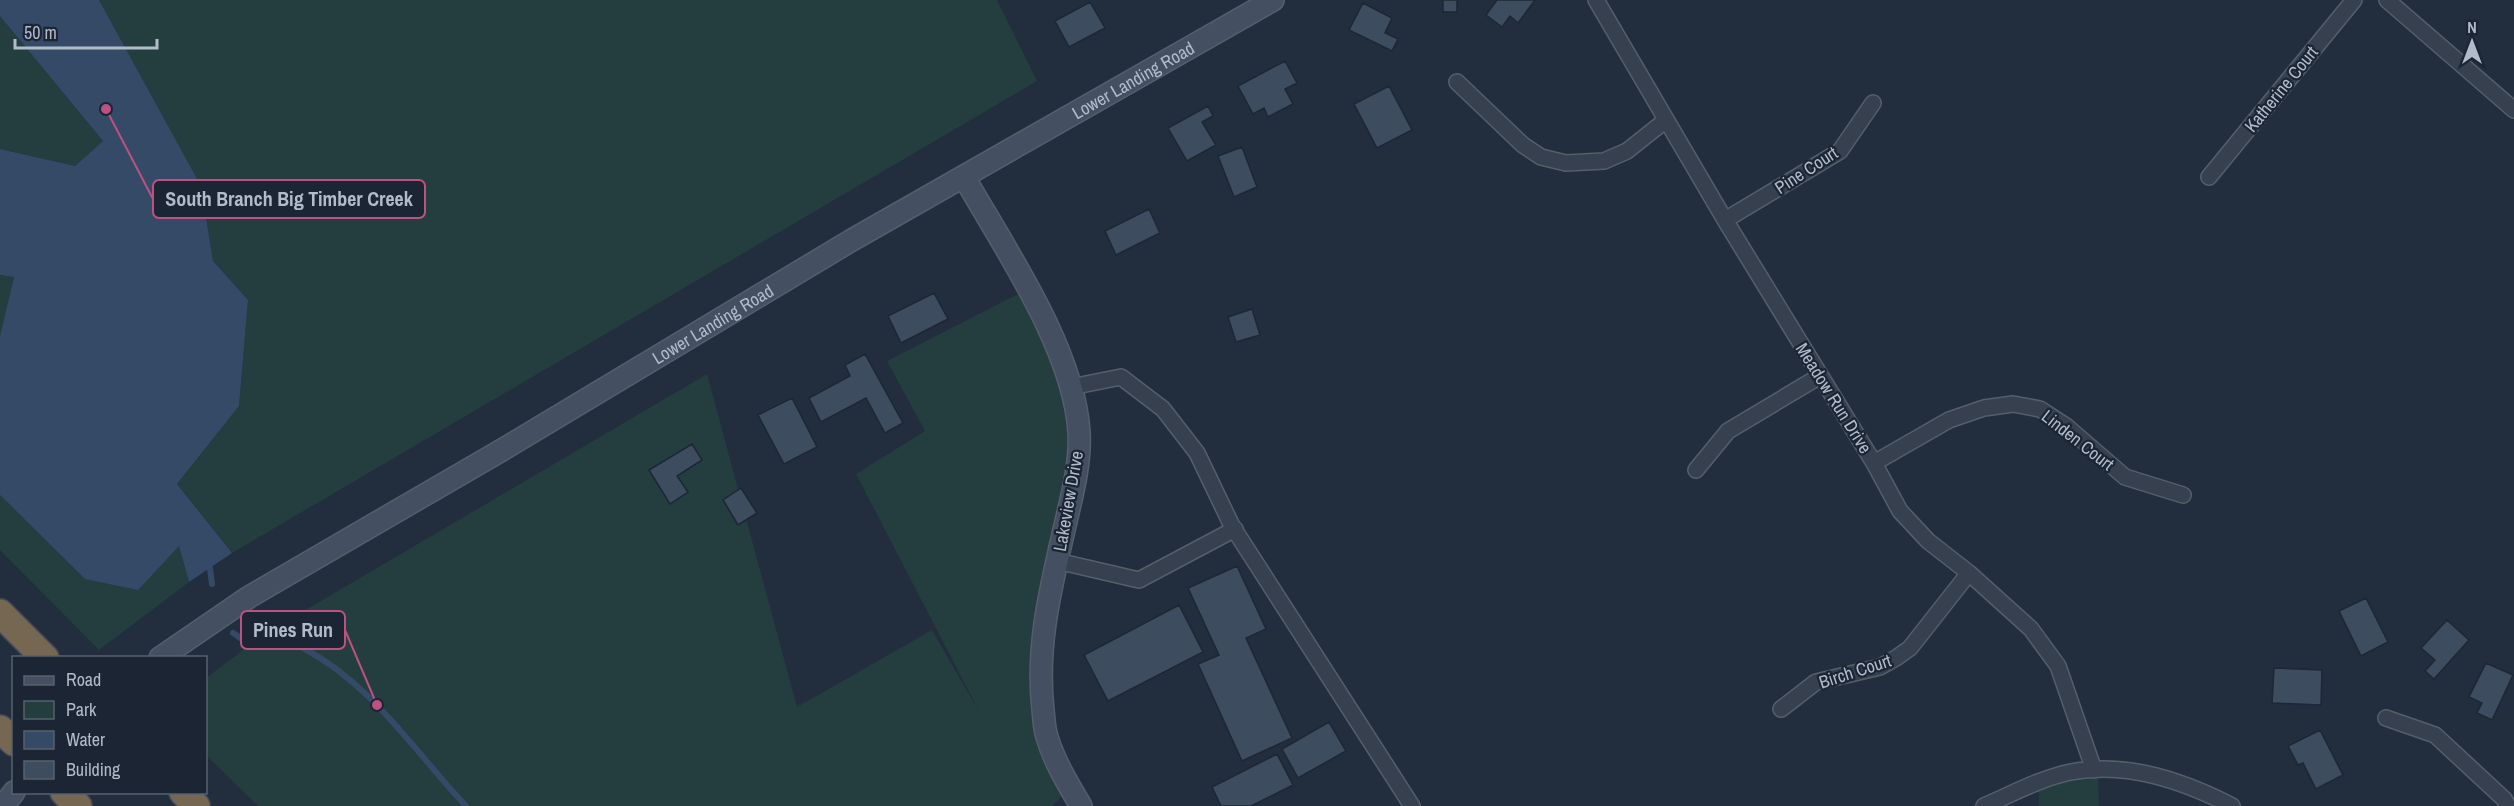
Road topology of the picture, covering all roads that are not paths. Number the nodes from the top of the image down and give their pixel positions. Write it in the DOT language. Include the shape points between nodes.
graph roads {
  1 [pos="1273,0"];
  2 [pos="1596,0"];
  3 [pos="2354,0"];
  4 [pos="2387,0"];
  5 [pos="1457,82"];
  6 [pos="1873,103"];
  7 [pos="2514,110"];
  8 [pos="1666,120"];
  9 [pos="964,177"];
  10 [pos="2209,177"];
  11 [pos="1725,220"];
  12 [pos="1820,376"];
  13 [pos="1071,387"];
  14 [pos="1874,463"];
  15 [pos="1696,470"];
  16 [pos="2183,495"];
  17 [pos="1235,529"];
  18 [pos="1057,561"];
  19 [pos="1969,573"];
  20 [pos="0,613"];
  21 [pos="44,656"];
  22 [pos="161,656"];
  23 [pos="1781,709"];
  24 [pos="2386,718"];
  25 [pos="0,729"];
  26 [pos="12,740"];
  27 [pos="2094,770"];
  28 [pos="12,794"];
  29 [pos="66,794"];
  30 [pos="185,794"];
  31 [pos="2209,800"];
  32 [pos="3,806"];
  33 [pos="78,806"];
  34 [pos="196,806"];
  35 [pos="1081,806"];
  36 [pos="1412,806"];
  37 [pos="1984,806"];
  38 [pos="2232,806"];
  39 [pos="2508,806"];
  1 -- 9 [label="main road, Lower Landing Road"];
  2 -- 8 [label="street, Meadow Run Drive"];
  3 -- 10 [label="street, Katherine Court"];
  4 -- 7 [label="street"];
  5 -- 8 [label="street" via="1524,145 1541,157 1566,162 1604,161 1627,151"];
  6 -- 11 [label="street, Pine Court" via="1840,152"];
  8 -- 11 [label="street, Meadow Run Drive"];
  9 -- 13 [label="main road, Lakeview Drive" via="1057,346"];
  9 -- 22 [label="main road, Lower Landing Road" via="249,597"];
  11 -- 12 [label="street, Meadow Run Drive"];
  12 -- 14 [label="street, Meadow Run Drive"];
  12 -- 15 [label="street" via="1728,431"];
  13 -- 17 [label="street" via="1121,377 1163,409 1197,453"];
  13 -- 18 [label="main road, Lakeview Drive" via="1079,433 1074,488"];
  14 -- 16 [label="street, Linden Court" via="1949,420 1984,408 2013,404 2040,409 2125,477"];
  14 -- 19 [label="street, Meadow Run Drive" via="1900,511 1928,541"];
  17 -- 18 [label="street" via="1139,580"];
  17 -- 36 [label="street"];
  18 -- 35 [label="main road, Lakeview Drive" via="1040,653 1040,685 1047,735 1062,774"];
  19 -- 23 [label="street, Birch Court" via="1910,648 1880,667 1816,682"];
  19 -- 27 [label="street, Meadow Run Drive" via="2031,629 2058,666"];
  20 -- 21 [label="highway"];
  24 -- 39 [label="street" via="2435,735"];
  25 -- 26 [label="highway"];
  27 -- 31 [label="street" via="2175,780"];
  27 -- 37 [label="street" via="2070,772"];
  28 -- 32 [label="main road"];
  29 -- 33 [label="highway"];
  30 -- 34 [label="highway"];
  31 -- 38 [label="street"];
}
